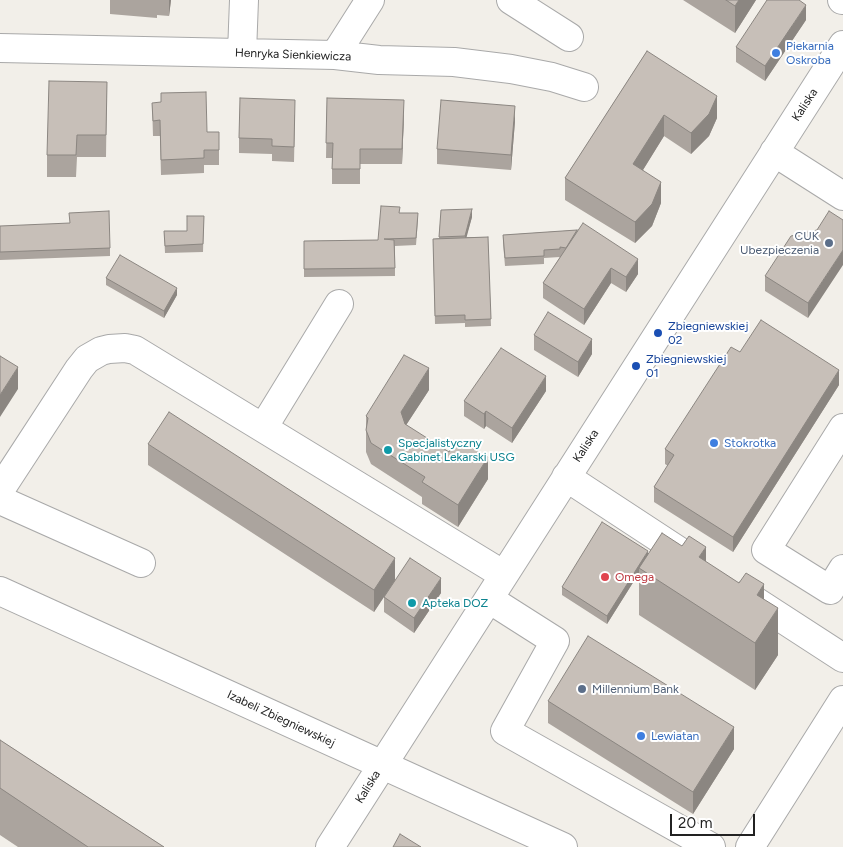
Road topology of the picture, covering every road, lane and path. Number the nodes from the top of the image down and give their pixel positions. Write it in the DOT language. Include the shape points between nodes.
graph roads {
  1 [pos="244,0"];
  2 [pos="370,0"];
  3 [pos="511,0"];
  4 [pos="569,37"];
  5 [pos="843,45"];
  6 [pos="0,48"];
  7 [pos="242,53"];
  8 [pos="334,55"];
  9 [pos="584,87"];
  10 [pos="774,152"];
  11 [pos="843,196"];
  12 [pos="339,304"];
  13 [pos="263,428"];
  14 [pos="843,428"];
  15 [pos="566,477"];
  16 [pos="0,490"];
  17 [pos="0,500"];
  18 [pos="141,562"];
  19 [pos="504,575"];
  20 [pos="839,586"];
  21 [pos="0,591"];
  22 [pos="488,599"];
  23 [pos="843,658"];
  24 [pos="843,700"];
  25 [pos="381,765"];
  26 [pos="330,847"];
  27 [pos="563,847"];
  28 [pos="711,847"];
  29 [pos="750,847"];
  1 -- 7 [label="street"];
  2 -- 8 [label="street"];
  3 -- 4 [label="street"];
  5 -- 10 [label="street, Kaliska"];
  6 -- 7 [label="street, Henryka Sienkiewicza"];
  7 -- 8 [label="street, Henryka Sienkiewicza"];
  8 -- 9 [label="street, Henryka Sienkiewicza" via="495,66"];
  10 -- 11 [label="street"];
  10 -- 15 [label="street, Kaliska"];
  12 -- 13 [label="street"];
  13 -- 16 [label="street" via="135,350 109,348 94,355 78,369"];
  13 -- 19 [label="street"];
  14 -- 20 [label="street" via="766,550"];
  15 -- 19 [label="street, Kaliska"];
  15 -- 23 [label="street"];
  17 -- 18 [label="street"];
  19 -- 22 [label="street, Kaliska"];
  21 -- 25 [label="street, Izabeli Zbiegniewskiej"];
  22 -- 25 [label="street, Kaliska"];
  22 -- 28 [label="street" via="555,641 505,731"];
  24 -- 29 [label="street"];
  25 -- 26 [label="street, Kaliska"];
  25 -- 27 [label="street, Izabeli Zbiegniewskiej"];
}
